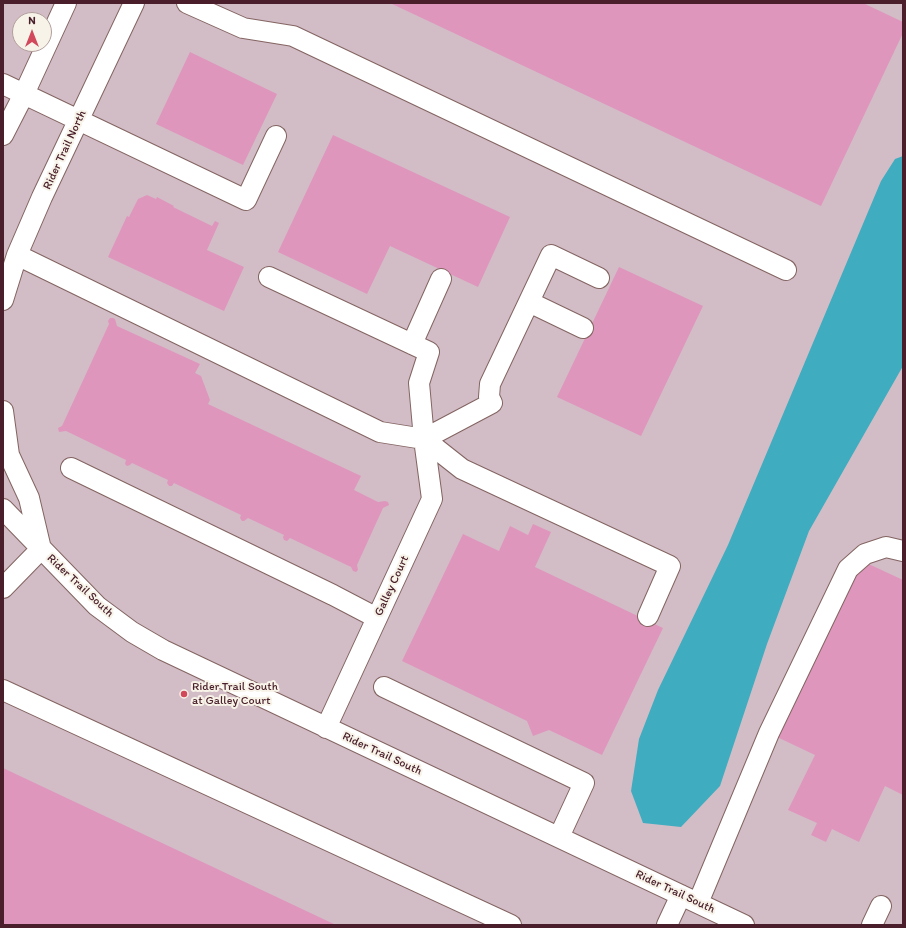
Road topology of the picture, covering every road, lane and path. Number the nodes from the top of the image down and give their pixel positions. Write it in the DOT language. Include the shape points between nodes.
graph roads {
  1 [pos="66,3"];
  2 [pos="134,3"];
  3 [pos="187,3"];
  4 [pos="3,84"];
  5 [pos="24,94"];
  6 [pos="78,121"];
  7 [pos="3,135"];
  8 [pos="276,136"];
  9 [pos="17,255"];
  10 [pos="786,270"];
  11 [pos="269,277"];
  12 [pos="599,278"];
  13 [pos="441,279"];
  14 [pos="3,300"];
  15 [pos="529,302"];
  16 [pos="583,328"];
  17 [pos="412,344"];
  18 [pos="3,411"];
  19 [pos="424,439"];
  20 [pos="71,468"];
  21 [pos="10,516"];
  22 [pos="41,550"];
  23 [pos="903,551"];
  24 [pos="3,588"];
  25 [pos="648,616"];
  26 [pos="377,618"];
  27 [pos="384,687"];
  28 [pos="3,690"];
  29 [pos="326,728"];
  30 [pos="559,837"];
  31 [pos="690,899"];
  32 [pos="881,906"];
  33 [pos="511,925"];
  34 [pos="667,925"];
  35 [pos="744,925"];
  36 [pos="872,925"];
  1 -- 5 [label="street"];
  2 -- 6 [label="street, Rider Trail North"];
  3 -- 10 [label="street" via="243,28 293,36"];
  4 -- 5 [label="street"];
  5 -- 6 [label="street"];
  5 -- 7 [label="street"];
  6 -- 8 [label="street" via="246,200"];
  6 -- 9 [label="street, Rider Trail North"];
  9 -- 14 [label="street, Rider Trail North"];
  9 -- 19 [label="street" via="380,432"];
  11 -- 17 [label="street"];
  12 -- 15 [label="street" via="551,255"];
  13 -- 17 [label="street"];
  15 -- 16 [label="street"];
  15 -- 19 [label="street" via="490,384 489,397 492,403"];
  17 -- 19 [label="street, Galley Court" via="429,352 419,383"];
  18 -- 22 [label="street, Rider Trail South" via="9,455 29,498"];
  19 -- 25 [label="street" via="462,469 670,566"];
  19 -- 26 [label="street, Galley Court" via="432,499"];
  20 -- 26 [label="street"];
  21 -- 22 [label="street, Rider Trail South"];
  22 -- 24 [label="street"];
  22 -- 29 [label="street, Rider Trail South" via="98,606 132,632 163,650"];
  23 -- 31 [label="street" via="886,547 865,554 848,569"];
  26 -- 29 [label="street, Galley Court"];
  27 -- 30 [label="street" via="584,783"];
  28 -- 33 [label="street"];
  29 -- 30 [label="street, Rider Trail South"];
  30 -- 31 [label="street, Rider Trail South"];
  31 -- 34 [label="street"];
  31 -- 35 [label="street, Rider Trail South"];
  32 -- 36 [label="street"];
}
